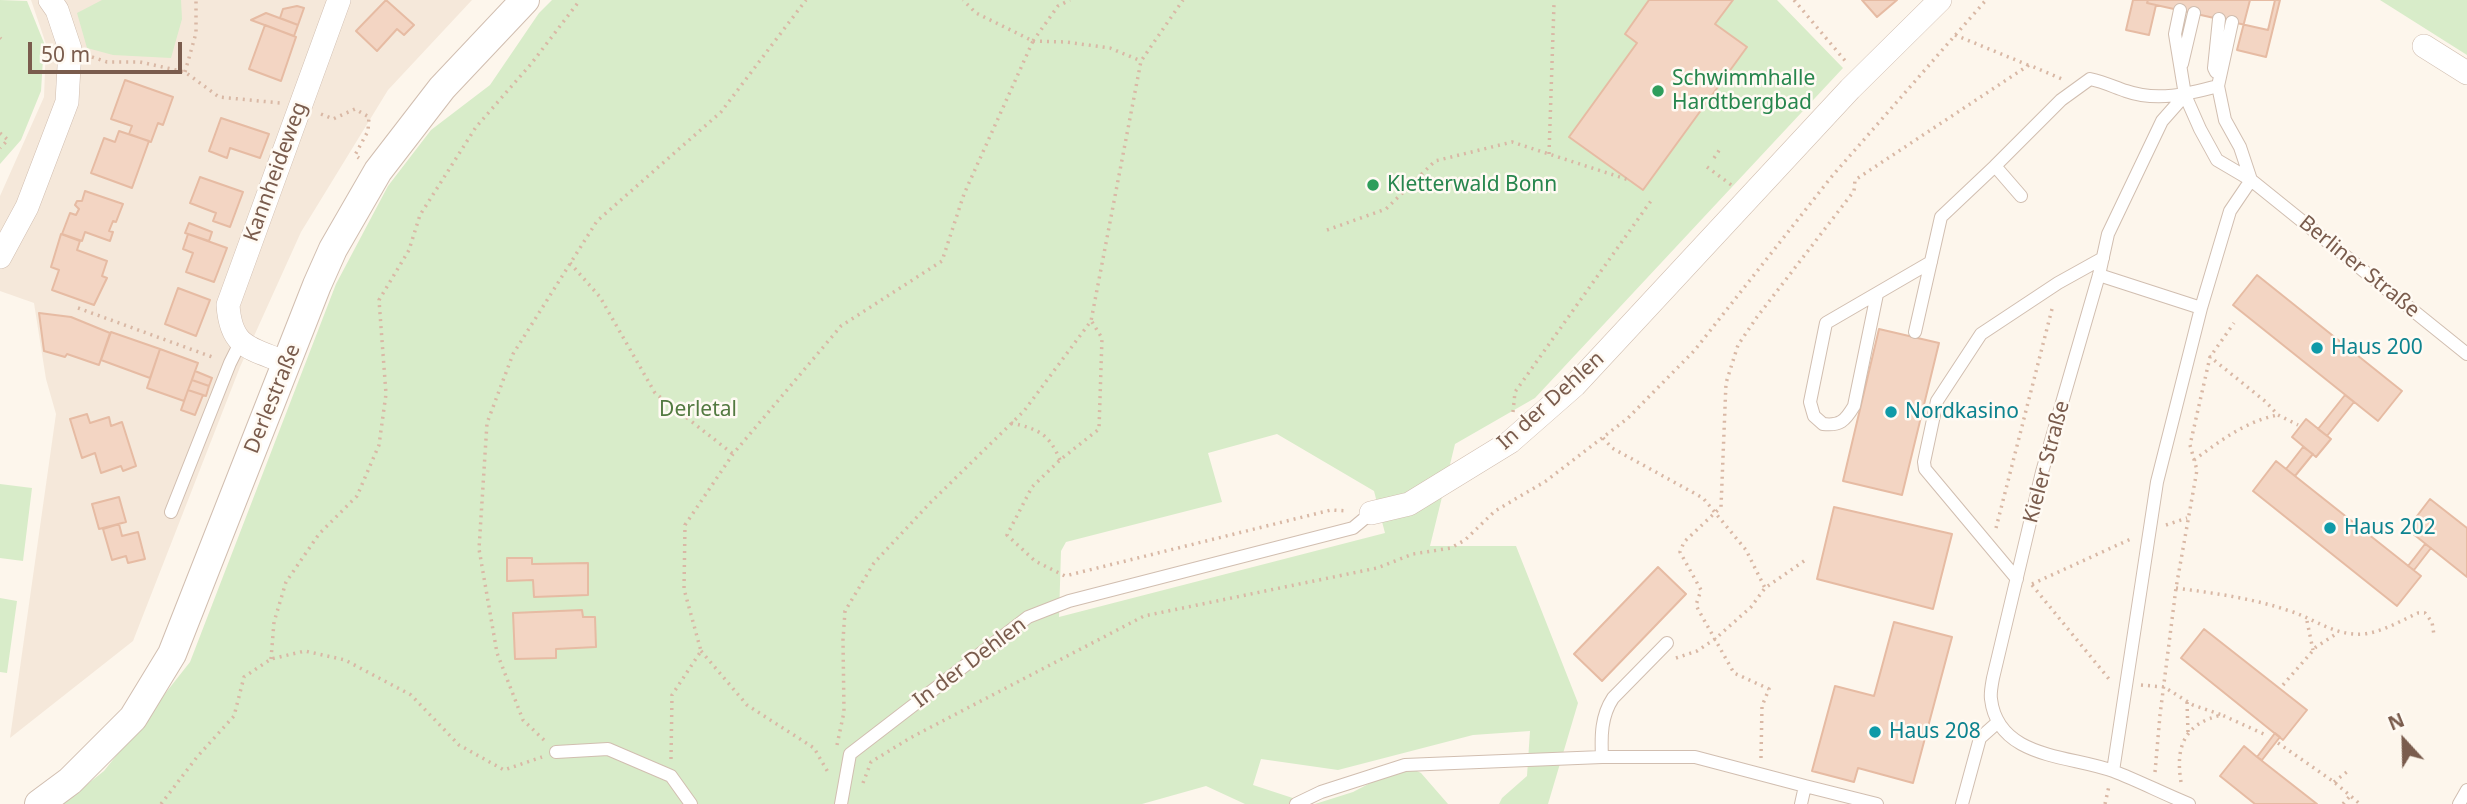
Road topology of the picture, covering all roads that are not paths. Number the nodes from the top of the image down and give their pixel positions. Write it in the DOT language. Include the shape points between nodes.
graph roads {
  1 [pos="50,0"];
  2 [pos="338,0"];
  3 [pos="525,0"];
  4 [pos="1940,0"];
  5 [pos="2180,10"];
  6 [pos="2194,13"];
  7 [pos="2219,19"];
  8 [pos="2232,22"];
  9 [pos="2424,46"];
  10 [pos="2180,73"];
  11 [pos="2467,73"];
  12 [pos="2218,80"];
  13 [pos="2185,95"];
  14 [pos="1994,166"];
  15 [pos="2251,180"];
  16 [pos="2021,196"];
  17 [pos="0,257"];
  18 [pos="2103,258"];
  19 [pos="1931,262"];
  20 [pos="2099,275"];
  21 [pos="1877,294"];
  22 [pos="2202,308"];
  23 [pos="1915,332"];
  24 [pos="235,353"];
  25 [pos="2467,354"];
  26 [pos="287,363"];
  27 [pos="171,512"];
  28 [pos="1371,513"];
  29 [pos="2017,579"];
  30 [pos="1667,643"];
  31 [pos="1998,722"];
  32 [pos="556,752"];
  33 [pos="1602,757"];
  34 [pos="2113,771"];
  35 [pos="1805,786"];
  36 [pos="841,800"];
  37 [pos="39,804"];
  38 [pos="691,804"];
  39 [pos="1296,804"];
  40 [pos="1801,804"];
  41 [pos="1877,804"];
  42 [pos="1962,804"];
  43 [pos="2189,804"];
  1 -- 17 [label="street" via="70,49 67,102 27,207"];
  2 -- 24 [label="street, Kannheideweg" via="228,305"];
  3 -- 26 [label="street, Derlestraße" via="442,88 378,171 333,248"];
  4 -- 28 [label="street, In der Dehlen" via="1576,385 1510,442 1409,504"];
  5 -- 10 [label="lane, Berliner Straße" via="2175,34"];
  6 -- 10 [label="lane"];
  7 -- 12 [label="lane" via="2214,68"];
  8 -- 12 [label="lane"];
  9 -- 11 [label="street"];
  10 -- 13 [label="lane, Berliner Straße"];
  12 -- 13 [label="lane"];
  12 -- 15 [label="lane" via="2225,120"];
  13 -- 14 [label="lane" via="2153,97 2090,79"];
  13 -- 15 [label="lane, Berliner Straße" via="2217,160"];
  13 -- 18 [label="lane, Kieler Straße" via="2162,121 2108,234"];
  14 -- 16 [label="lane"];
  14 -- 19 [label="lane" via="1941,217"];
  15 -- 22 [label="lane" via="2231,211"];
  15 -- 25 [label="lane, Berliner Straße"];
  18 -- 20 [label="lane, Kieler Straße"];
  18 -- 29 [label="lane" via="1981,334 1937,401 1925,470"];
  19 -- 21 [label="lane"];
  19 -- 23 [label="lane"];
  20 -- 22 [label="lane"];
  20 -- 29 [label="lane, Kieler Straße" via="2042,472"];
  21 -- 21 [label="lane" via="1826,323 1810,402 1814,416 1823,424 1846,421 1854,406"];
  22 -- 34 [label="lane" via="2157,482"];
  24 -- 26 [label="street"];
  24 -- 27 [label="lane"];
  26 -- 37 [label="street, Derlestraße" via="172,654 133,718"];
  28 -- 36 [label="lane, In der Dehlen" via="1353,528 1069,601 1028,617 850,754"];
  29 -- 31 [label="lane, Kieler Straße" via="1993,678 1991,699"];
  30 -- 33 [label="lane" via="1606,708"];
  31 -- 34 [label="lane" via="2021,746"];
  31 -- 42 [label="lane" via="1980,738"];
  32 -- 38 [label="lane" via="608,749 671,776"];
  33 -- 35 [label="lane" via="1695,757"];
  33 -- 39 [label="lane" via="1405,765"];
  34 -- 43 [label="lane"];
  35 -- 40 [label="lane"];
  35 -- 41 [label="lane"];
}
